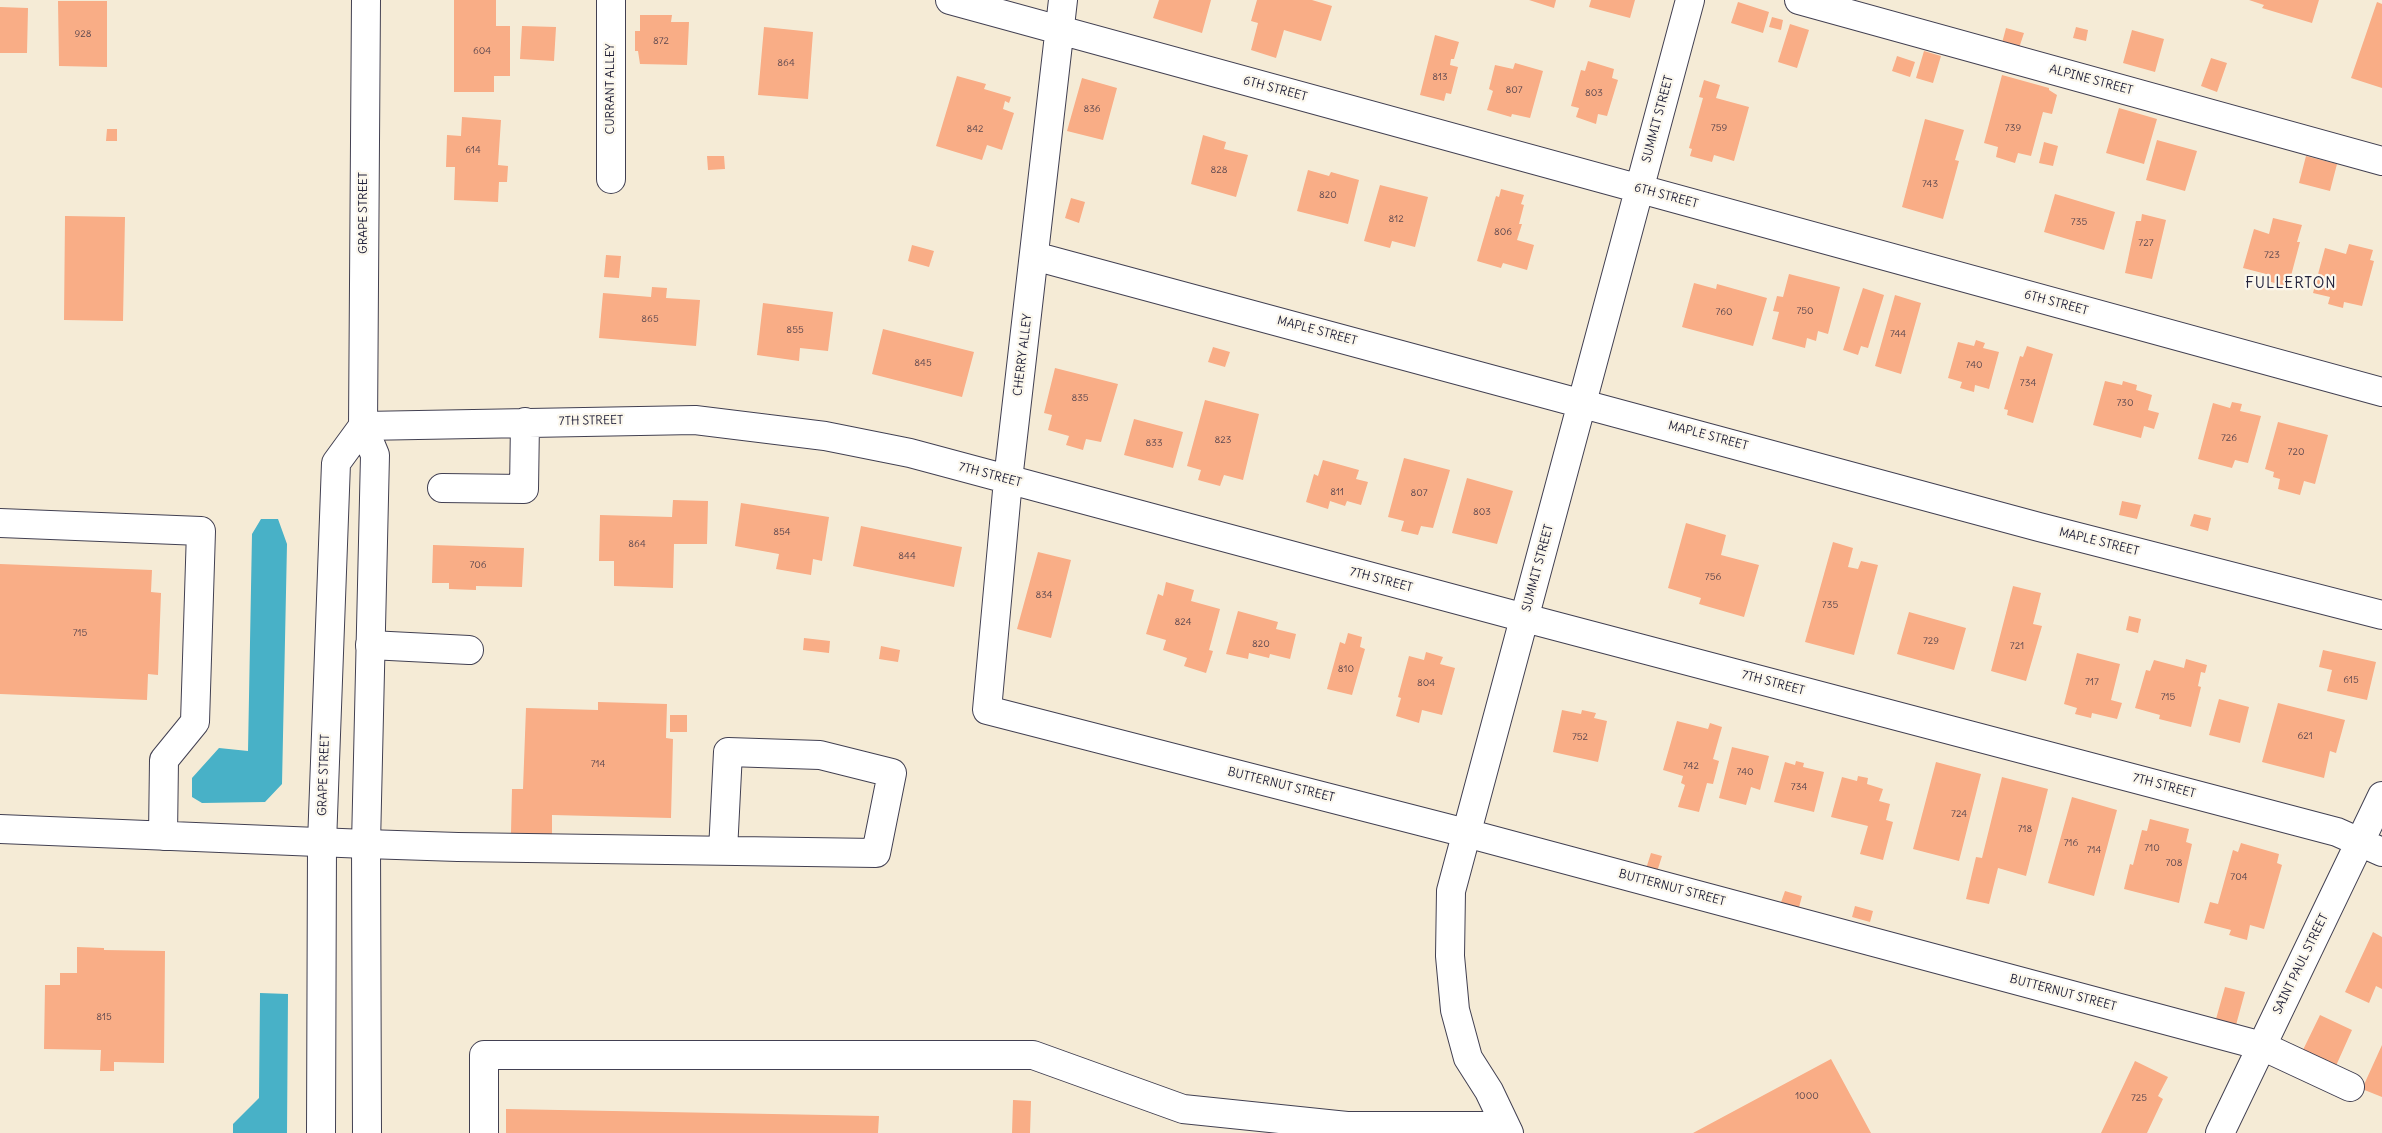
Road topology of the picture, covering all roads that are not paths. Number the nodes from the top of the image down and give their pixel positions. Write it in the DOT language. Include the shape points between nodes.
graph roads {
  1 [pos="366,0"];
  2 [pos="611,0"];
  3 [pos="950,0"];
  4 [pos="1063,0"];
  5 [pos="1690,0"];
  6 [pos="1800,0"];
  7 [pos="1059,30"];
  8 [pos="2382,161"];
  9 [pos="611,179"];
  10 [pos="1639,189"];
  11 [pos="1034,256"];
  12 [pos="2382,392"];
  13 [pos="1582,402"];
  14 [pos="525,422"];
  15 [pos="363,426"];
  16 [pos="1008,480"];
  17 [pos="442,488"];
  18 [pos="0,523"];
  19 [pos="2382,615"];
  20 [pos="1525,618"];
  21 [pos="370,645"];
  22 [pos="469,650"];
  23 [pos="987,710"];
  24 [pos="2382,796"];
  25 [pos="0,829"];
  26 [pos="1466,833"];
  27 [pos="163,836"];
  28 [pos="322,843"];
  29 [pos="366,844"];
  30 [pos="2371,847"];
  31 [pos="724,850"];
  32 [pos="2262,1046"];
  33 [pos="2350,1087"];
  34 [pos="1347,1130"];
  35 [pos="1507,1130"];
  36 [pos="321,1133"];
  37 [pos="367,1133"];
  38 [pos="484,1133"];
  39 [pos="2220,1133"];
  1 -- 15 [label="street, GRAPE STREET"];
  2 -- 9 [label="street, CURRANT ALLEY"];
  3 -- 7 [label="street, 6TH STREET"];
  4 -- 7 [label="street, CHERRY ALLEY"];
  5 -- 10 [label="street, SUMMIT STREET"];
  6 -- 8 [label="street, ALPINE STREET"];
  7 -- 10 [label="street, 6TH STREET"];
  7 -- 11 [label="street, CHERRY ALLEY"];
  10 -- 12 [label="street, 6TH STREET"];
  10 -- 13 [label="street, SUMMIT STREET"];
  11 -- 13 [label="street, MAPLE STREET"];
  11 -- 16 [label="street, CHERRY ALLEY"];
  13 -- 19 [label="street, MAPLE STREET" via="2039,527"];
  13 -- 20 [label="street, SUMMIT STREET"];
  14 -- 15 [label="street, 7TH STREET"];
  14 -- 16 [label="street, 7TH STREET" via="695,420 738,424 825,436"];
  14 -- 17 [label="street" via="524,489"];
  15 -- 21 [label="street, GRAPE STREET" via="375,454"];
  15 -- 28 [label="street, GRAPE STREET" via="336,463"];
  16 -- 20 [label="street, 7TH STREET"];
  16 -- 23 [label="street, CHERRY ALLEY"];
  18 -- 27 [label="street" via="201,531 195,722 164,760"];
  20 -- 26 [label="street, SUMMIT STREET"];
  20 -- 30 [label="street, 7TH STREET" via="2327,829"];
  21 -- 22 [label="street"];
  21 -- 29 [label="street, GRAPE STREET"];
  23 -- 26 [label="street, BUTTERNUT STREET"];
  24 -- 30 [label="street, SAINT PAUL STREET"];
  25 -- 27 [label="street"];
  26 -- 32 [label="street, BUTTERNUT STREET"];
  26 -- 35 [label="street, SUMMIT STREET" via="1451,891 1450,956 1455,1010 1468,1058 1489,1091"];
  27 -- 28 [label="street"];
  28 -- 29 [label="street"];
  28 -- 36 [label="street, GRAPE STREET"];
  29 -- 31 [label="street"];
  29 -- 37 [label="street, GRAPE STREET"];
  30 -- 32 [label="street, SAINT PAUL STREET"];
  31 -- 31 [label="street" via="876,853 892,772 820,755 728,752"];
  32 -- 33 [label="street, BUTTERNUT STREET"];
  32 -- 39 [label="street, SAINT PAUL STREET"];
  34 -- 35 [label="street"];
  34 -- 38 [label="street" via="1183,1109 1033,1055 484,1055"];
}
